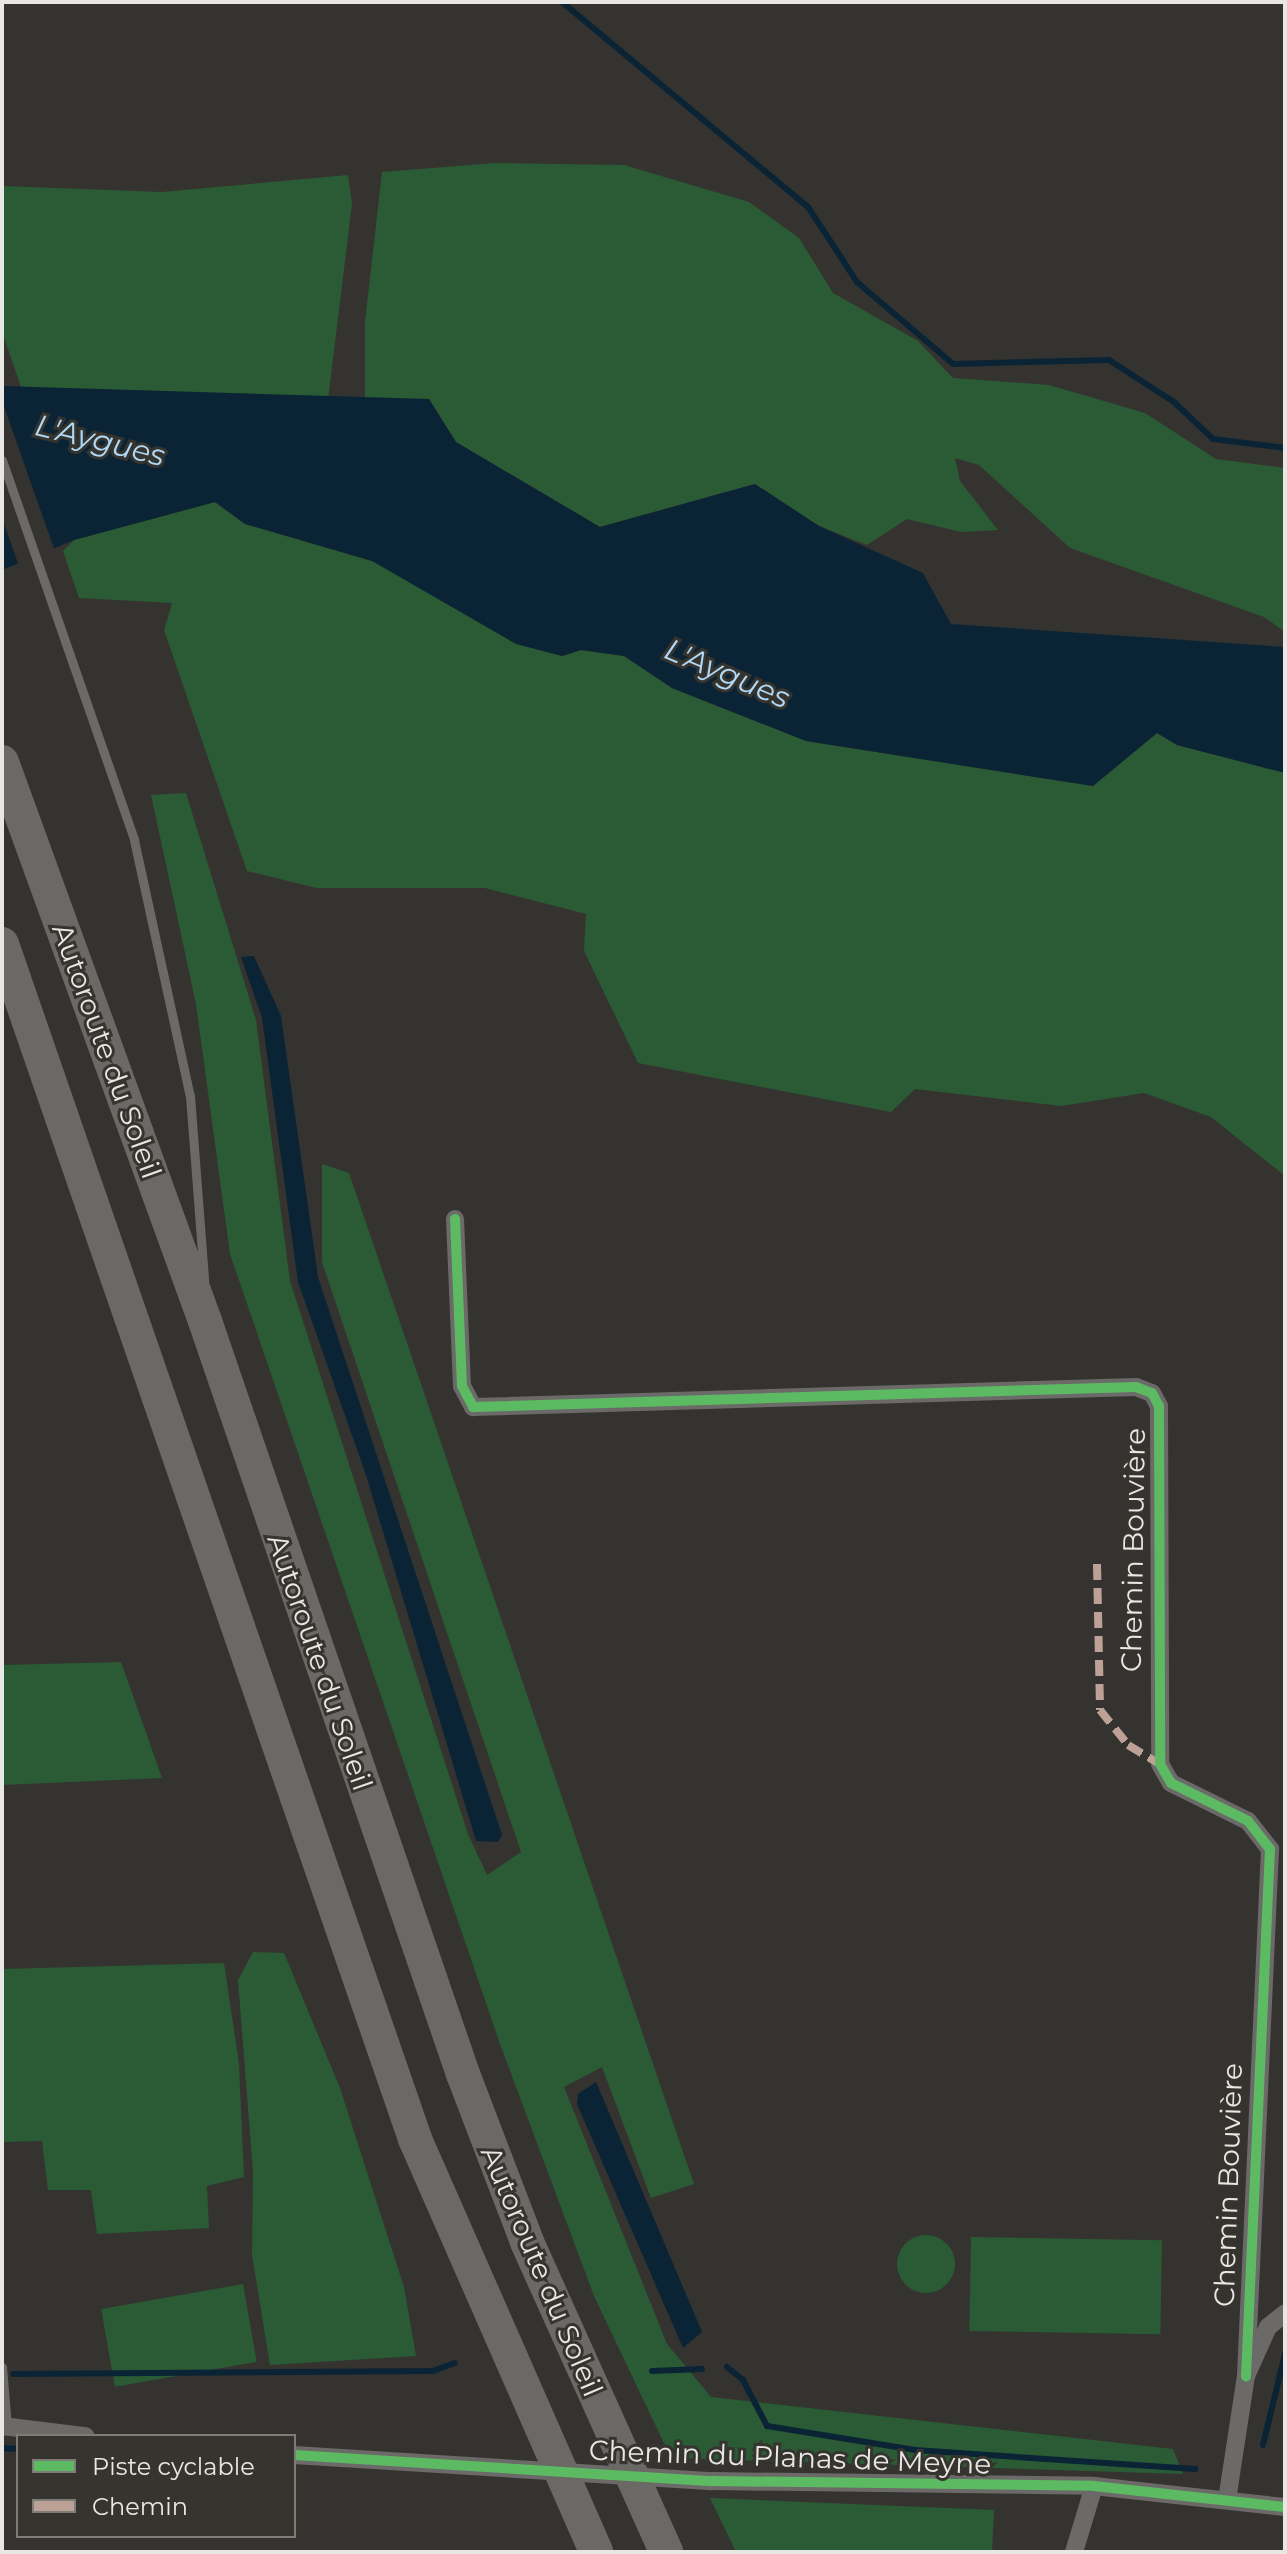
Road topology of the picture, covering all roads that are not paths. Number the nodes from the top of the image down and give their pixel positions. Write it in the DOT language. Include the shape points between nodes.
graph roads {
  1 [pos="2,460"];
  2 [pos="2,762"];
  3 [pos="2,944"];
  4 [pos="455,1219"];
  5 [pos="205,1321"];
  6 [pos="1285,2313"];
  7 [pos="2,2367"];
  8 [pos="1246,2376"];
  9 [pos="4,2426"];
  10 [pos="69,2434"];
  11 [pos="296,2455"];
  12 [pos="1094,2486"];
  13 [pos="1227,2500"];
  14 [pos="1285,2507"];
  15 [pos="596,2552"];
  16 [pos="666,2552"];
  17 [pos="1074,2552"];
  1 -- 5 [label="lane" via="134,840 190,1096 203,1211"];
  2 -- 5 [label="highway, Autoroute du Soleil"];
  3 -- 15 [label="highway" via="410,2124"];
  4 -- 8 [label="street, Chemin Bouvière" via="462,1386 473,1407 1136,1387 1152,1393 1159,1406 1160,1764 1171,1783 1248,1821 1270,1849"];
  5 -- 16 [label="highway, Autoroute du Soleil" via="463,2074 527,2242"];
  6 -- 8 [label="street" via="1268,2327"];
  7 -- 9 [label="lane"];
  8 -- 13 [label="street"];
  9 -- 10 [label="street"];
  11 -- 12 [label="street, Chemin du Planas de Meyne" via="712,2481"];
  12 -- 13 [label="street, Chemin du Planas de Meyne"];
  12 -- 17 [label="street"];
  13 -- 14 [label="street, Chemin du Planas de Meyne"];
}
